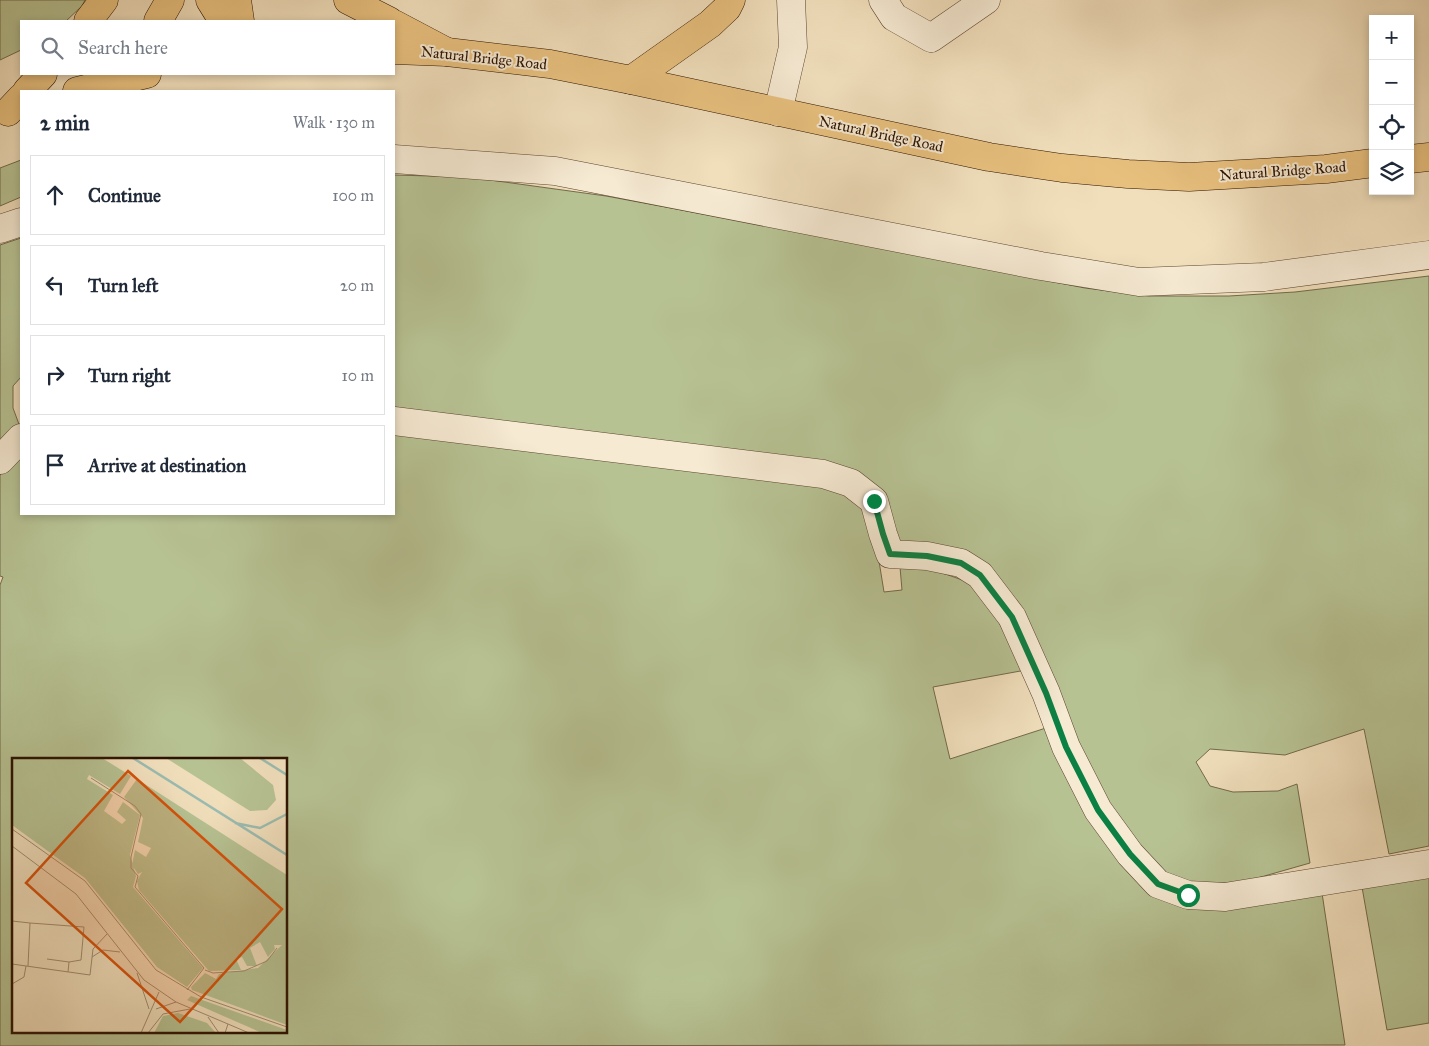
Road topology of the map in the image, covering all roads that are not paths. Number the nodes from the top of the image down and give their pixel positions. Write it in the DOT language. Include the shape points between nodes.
graph roads {
  1 [pos="104,0"];
  2 [pos="170,0"];
  3 [pos="210,0"];
  4 [pos="237,0"];
  5 [pos="348,0"];
  6 [pos="731,0"];
  7 [pos="791,0"];
  8 [pos="882,0"];
  9 [pos="986,0"];
  10 [pos="89,20"];
  11 [pos="159,20"];
  12 [pos="222,20"];
  13 [pos="240,20"];
  14 [pos="387,20"];
  15 [pos="395,25"];
  16 [pos="395,50"];
  17 [pos="447,52"];
  18 [pos="42,75"];
  19 [pos="137,75"];
  20 [pos="116,77"];
  21 [pos="631,80"];
  22 [pos="28,90"];
  23 [pos="80,90"];
  24 [pos="778,112"];
  25 [pos="1429,157"];
  26 [pos="395,159"];
  27 [pos="1414,159"];
  28 [pos="1369,164"];
  29 [pos="20,222"];
  30 [pos="0,229"];
  31 [pos="1429,255"];
  32 [pos="395,421"];
  33 [pos="20,439"];
  34 [pos="0,460"];
  35 [pos="1429,864"];
  1 -- 10 [label="main road"];
  2 -- 11 [label="main road"];
  3 -- 12 [label="main road"];
  4 -- 13 [label="main road"];
  5 -- 14 [label="main road"];
  6 -- 21 [label="main road" via="710,24"];
  7 -- 24 [label="street" via="793,47"];
  8 -- 9 [label="street" via="894,17 931,38"];
  15 -- 17 [label="main road"];
  16 -- 17 [label="main road, Natural Bridge Road"];
  17 -- 21 [label="main road, Natural Bridge Road" via="550,64"];
  18 -- 22 [label="main road"];
  19 -- 20 [label="main road"];
  20 -- 23 [label="main road"];
  21 -- 24 [label="main road, Natural Bridge Road"];
  24 -- 28 [label="main road, Natural Bridge Road" via="988,157 1128,174 1248,175"];
  25 -- 27 [label="main road"];
  26 -- 31 [label="street" via="555,171 1041,266 1139,282 1264,277"];
  29 -- 30 [label="street"];
  32 -- 35 [label="street" via="823,474 851,483 874,501 890,554 927,556 961,563 980,575 1012,617 1066,747 1098,810 1130,854 1158,884 1188,895 1225,897"];
  33 -- 34 [label="street"];
}
